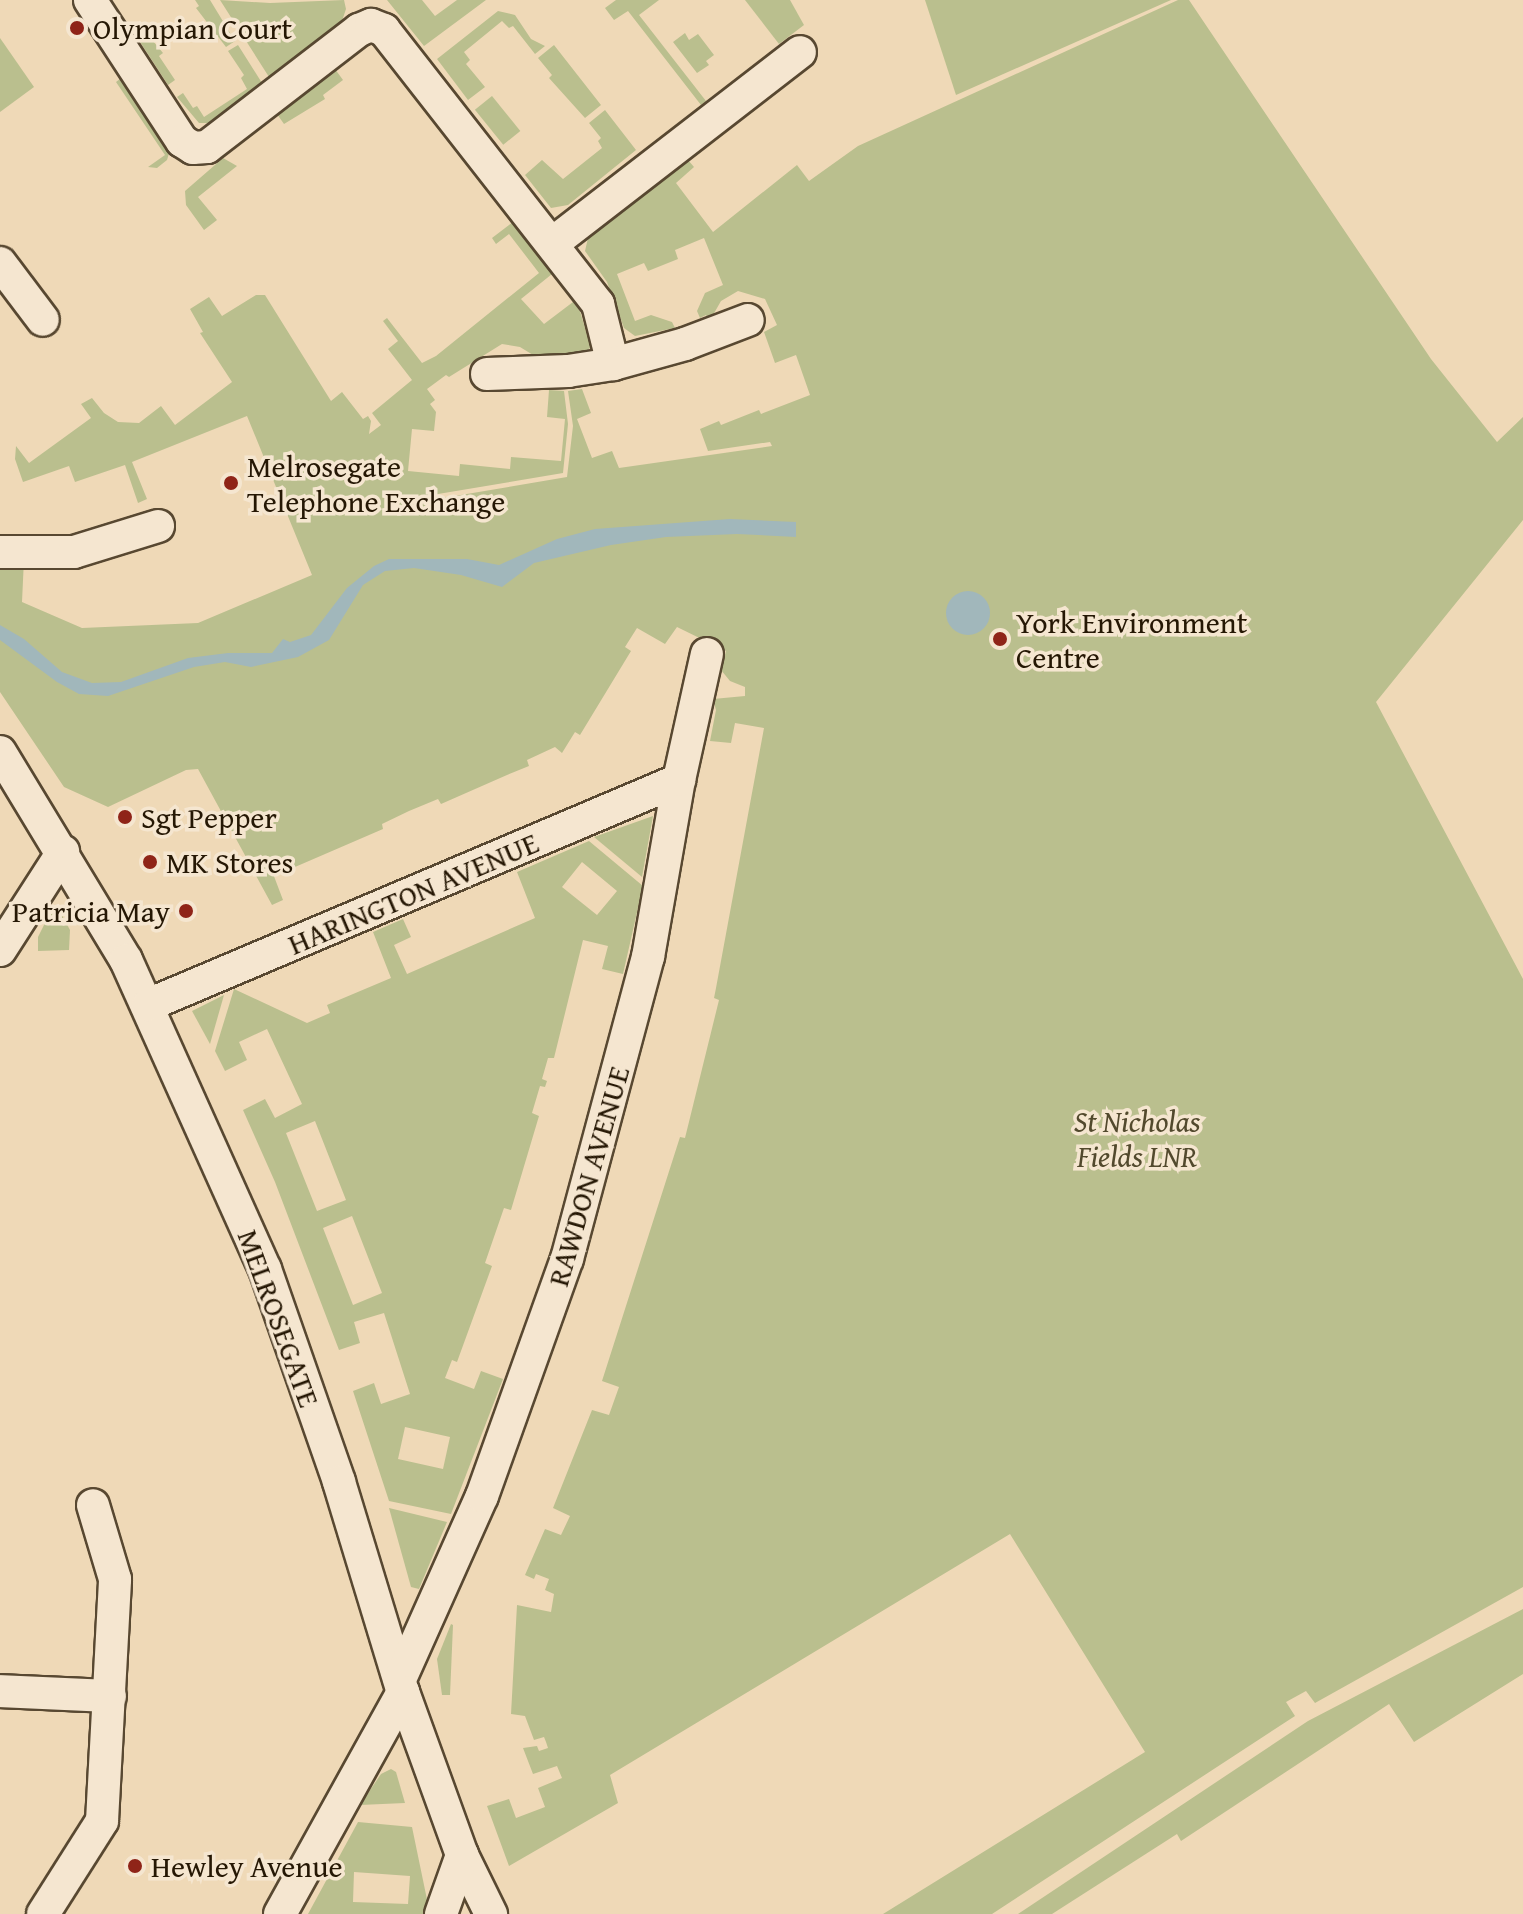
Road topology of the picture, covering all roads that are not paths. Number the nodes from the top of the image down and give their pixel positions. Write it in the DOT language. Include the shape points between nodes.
graph roads {
  1 [pos="90,0"];
  2 [pos="367,12"];
  3 [pos="800,52"];
  4 [pos="553,243"];
  5 [pos="0,263"];
  6 [pos="43,320"];
  7 [pos="748,320"];
  8 [pos="613,364"];
  9 [pos="487,374"];
  10 [pos="158,526"];
  11 [pos="0,552"];
  12 [pos="707,654"];
  13 [pos="0,752"];
  14 [pos="679,780"];
  15 [pos="63,852"];
  16 [pos="0,950"];
  17 [pos="148,1005"];
  18 [pos="93,1505"];
  19 [pos="402,1684"];
  20 [pos="0,1691"];
  21 [pos="110,1696"];
  22 [pos="462,1855"];
  23 [pos="43,1914"];
  24 [pos="280,1914"];
  25 [pos="441,1914"];
  26 [pos="491,1914"];
  1 -- 2 [label="street" via="182,141 193,148 207,147 359,30"];
  2 -- 4 [label="street"];
  3 -- 4 [label="street"];
  4 -- 8 [label="street" via="598,304"];
  5 -- 6 [label="street"];
  7 -- 8 [label="street"];
  8 -- 9 [label="street"];
  10 -- 11 [label="street" via="74,552"];
  12 -- 14 [label="street, RAWDON AVENUE"];
  13 -- 15 [label="street, MELROSEGATE"];
  14 -- 17 [label="street, HARINGTON AVENUE"];
  14 -- 19 [label="street, RAWDON AVENUE" via="648,957 567,1259 482,1496"];
  15 -- 16 [label="street"];
  15 -- 17 [label="street, MELROSEGATE"];
  17 -- 19 [label="street, MELROSEGATE" via="265,1269"];
  18 -- 21 [label="street" via="115,1579"];
  19 -- 22 [label="street, MELROSEGATE"];
  19 -- 24 [label="street, RAWDON AVENUE"];
  20 -- 21 [label="street"];
  21 -- 23 [label="street" via="102,1821"];
  22 -- 25 [label="street"];
  22 -- 26 [label="street, MELROSEGATE"];
}
